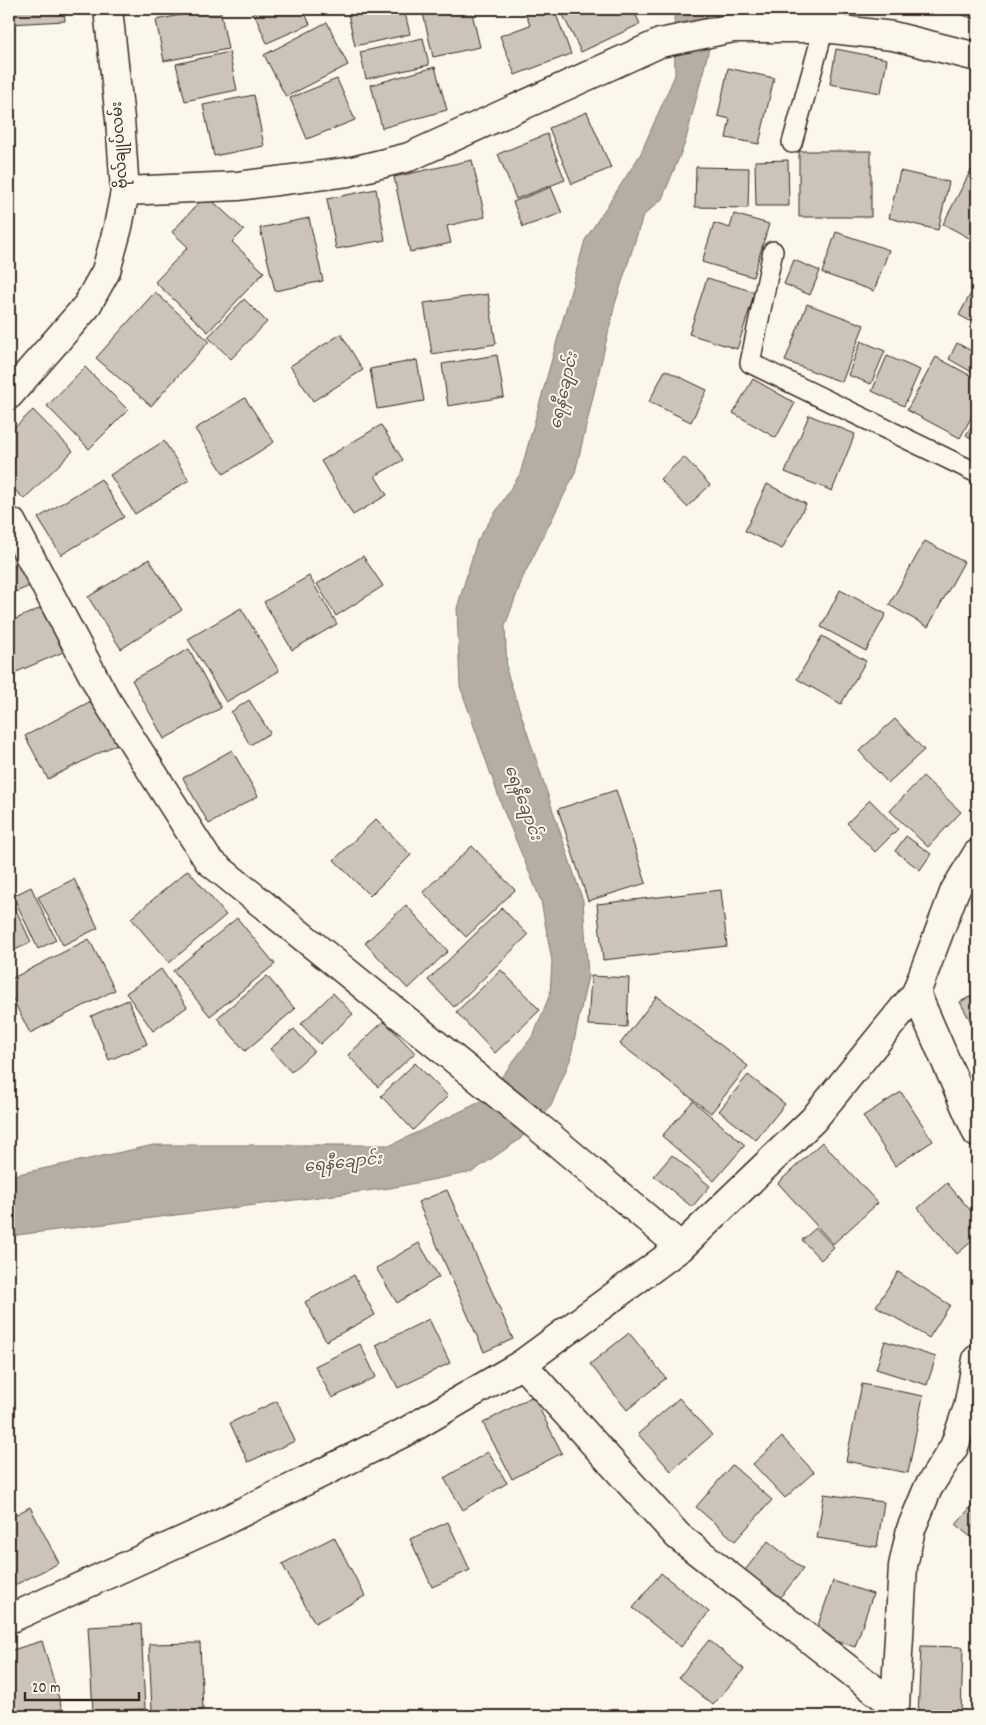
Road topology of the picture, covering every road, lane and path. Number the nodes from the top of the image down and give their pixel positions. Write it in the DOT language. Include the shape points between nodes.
graph roads {
  1 [pos="108,9"];
  2 [pos="828,18"];
  3 [pos="977,57"];
  4 [pos="792,144"];
  5 [pos="124,191"];
  6 [pos="773,251"];
  7 [pos="9,395"];
  8 [pos="977,473"];
  9 [pos="9,524"];
  10 [pos="977,854"];
  11 [pos="916,993"];
  12 [pos="977,1133"];
  13 [pos="681,1246"];
  14 [pos="977,1359"];
  15 [pos="522,1364"];
  16 [pos="9,1619"];
  17 [pos="893,1711"];
  1 -- 5 [label="street, ဗိုလ်‌ချုပ်‌လမ်း"];
  2 -- 3 [label="street"];
  2 -- 4 [label="lane"];
  2 -- 5 [label="street" via="732,28 660,43 410,157 348,172 238,186"];
  5 -- 7 [label="street, ဗိုလ်‌ချုပ်‌လမ်း" via="106,271 90,300"];
  6 -- 8 [label="lane" via="750,363"];
  9 -- 13 [label="street" via="12,523 105,698 208,860 477,1076"];
  10 -- 11 [label="street" via="955,890"];
  11 -- 12 [label="street"];
  11 -- 13 [label="street" via="813,1120"];
  13 -- 15 [label="street"];
  14 -- 17 [label="street" via="968,1407 954,1447 928,1488 911,1529 903,1566"];
  15 -- 16 [label="street" via="407,1431 208,1529"];
  15 -- 17 [label="street" via="678,1536"];
}
